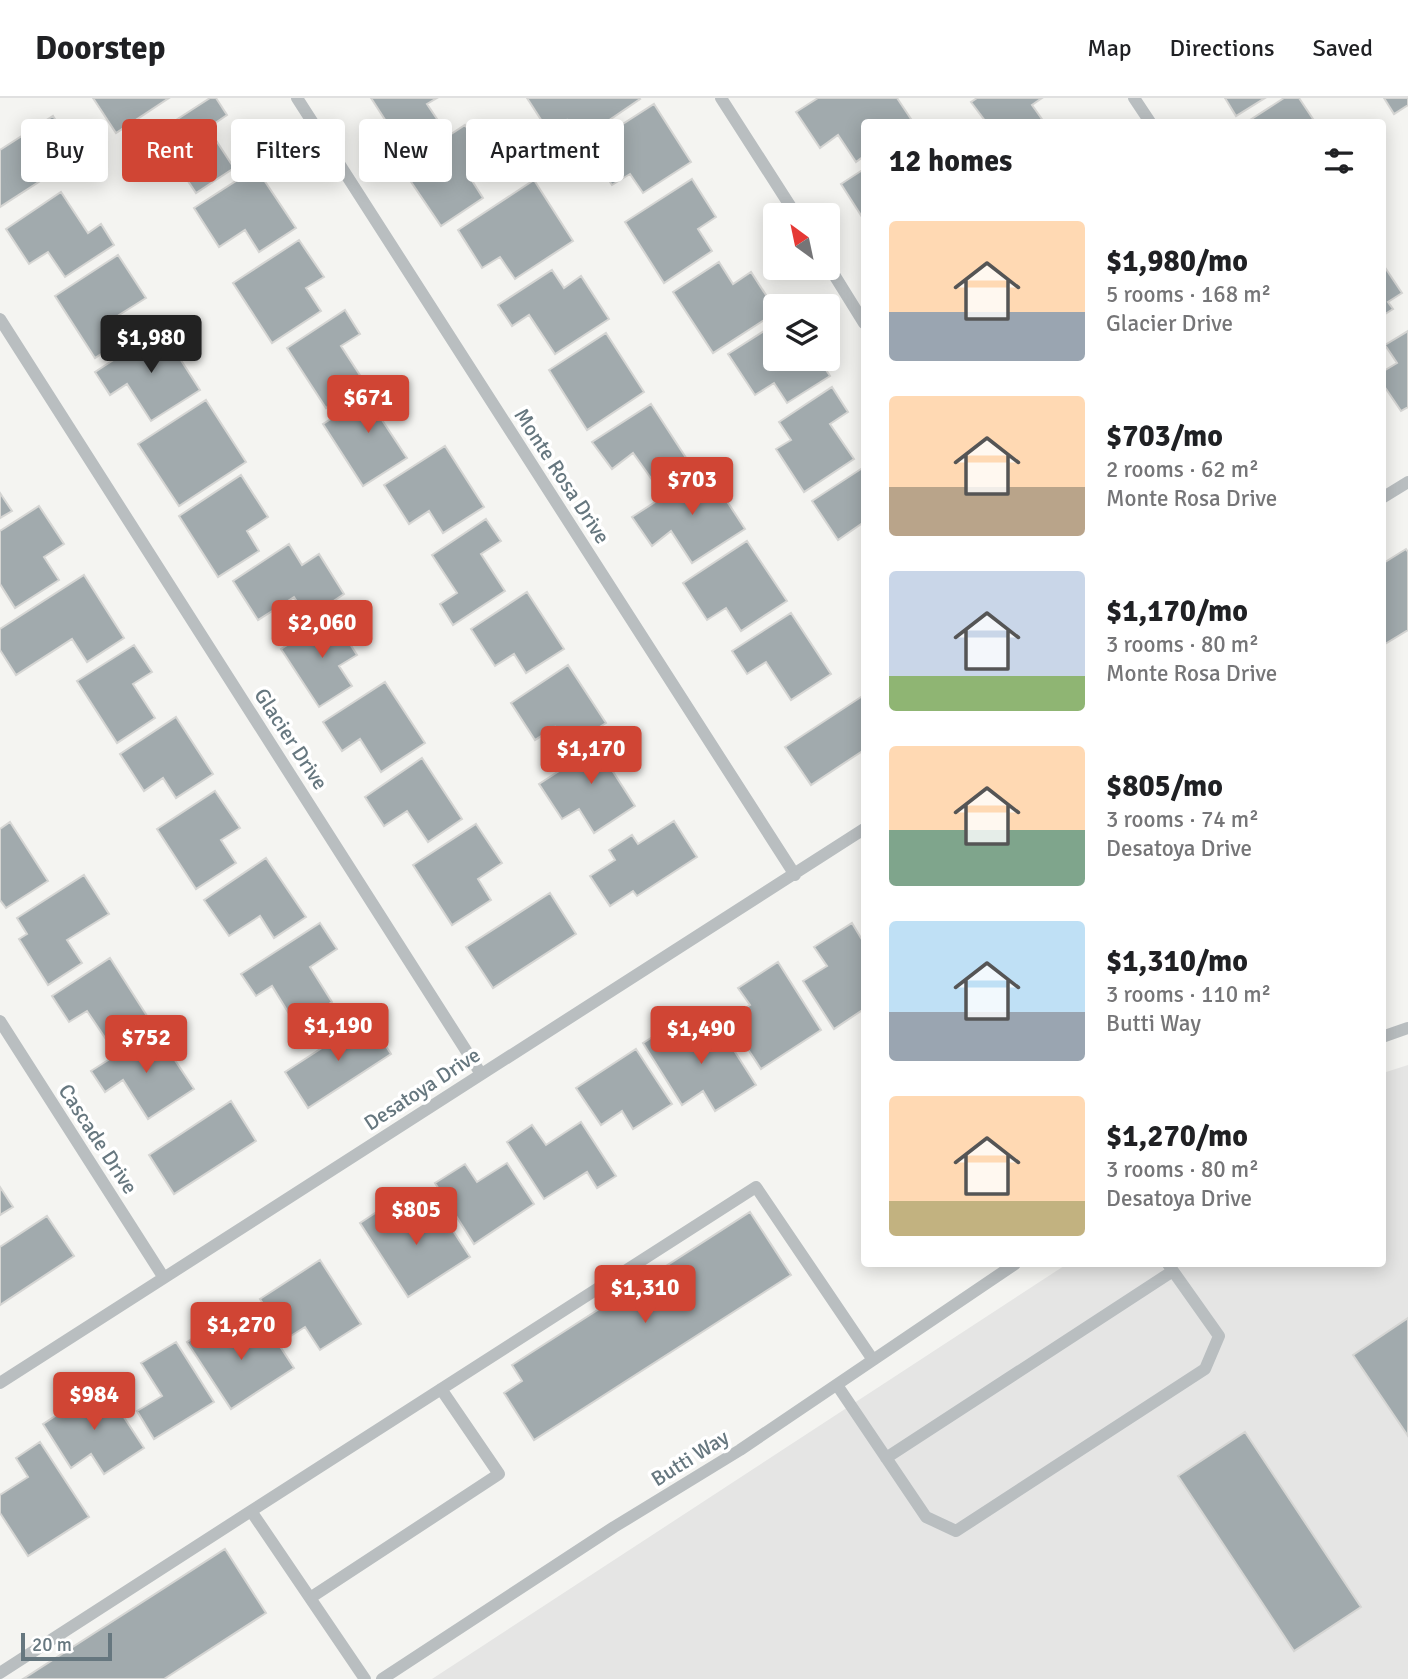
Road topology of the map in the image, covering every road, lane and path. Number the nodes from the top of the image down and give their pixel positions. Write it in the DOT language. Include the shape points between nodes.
graph roads {
  1 [pos="297,98"];
  2 [pos="721,98"];
  3 [pos="1134,98"];
  4 [pos="1148,119"];
  5 [pos="788,203"];
  6 [pos="837,280"];
  7 [pos="861,318"];
  8 [pos="0,319"];
  9 [pos="1408,482"];
  10 [pos="1386,492"];
  11 [pos="861,831"];
  12 [pos="795,875"];
  13 [pos="0,1021"];
  14 [pos="1408,1028"];
  15 [pos="1386,1036"];
  16 [pos="481,1074"];
  17 [pos="1011,1267"];
  18 [pos="1170,1267"];
  19 [pos="164,1278"];
  20 [pos="873,1360"];
  21 [pos="0,1383"];
  22 [pos="837,1385"];
  23 [pos="441,1389"];
  24 [pos="886,1458"];
  25 [pos="251,1511"];
  26 [pos="310,1598"];
  27 [pos="0,1673"];
  28 [pos="365,1679"];
  29 [pos="382,1679"];
  1 -- 12 [label="street, Monte Rosa Drive"];
  2 -- 5 [label="street"];
  3 -- 4 [label="street"];
  6 -- 7 [label="street"];
  8 -- 16 [label="street, Glacier Drive"];
  9 -- 10 [label="street"];
  11 -- 12 [label="street, Desatoya Drive"];
  12 -- 16 [label="street, Desatoya Drive"];
  13 -- 19 [label="street, Cascade Drive"];
  14 -- 15 [label="street"];
  16 -- 19 [label="street, Desatoya Drive"];
  17 -- 20 [label="street, Butti Way"];
  18 -- 24 [label="street"];
  18 -- 24 [label="street" via="1219,1336 1205,1369 956,1531 926,1517"];
  19 -- 21 [label="street, Desatoya Drive"];
  20 -- 22 [label="street, Butti Way"];
  20 -- 23 [label="street" via="756,1187"];
  22 -- 24 [label="street"];
  22 -- 29 [label="street, Butti Way"];
  23 -- 25 [label="street"];
  23 -- 26 [label="street" via="499,1474"];
  25 -- 26 [label="street"];
  25 -- 27 [label="street"];
  26 -- 28 [label="street"];
}
